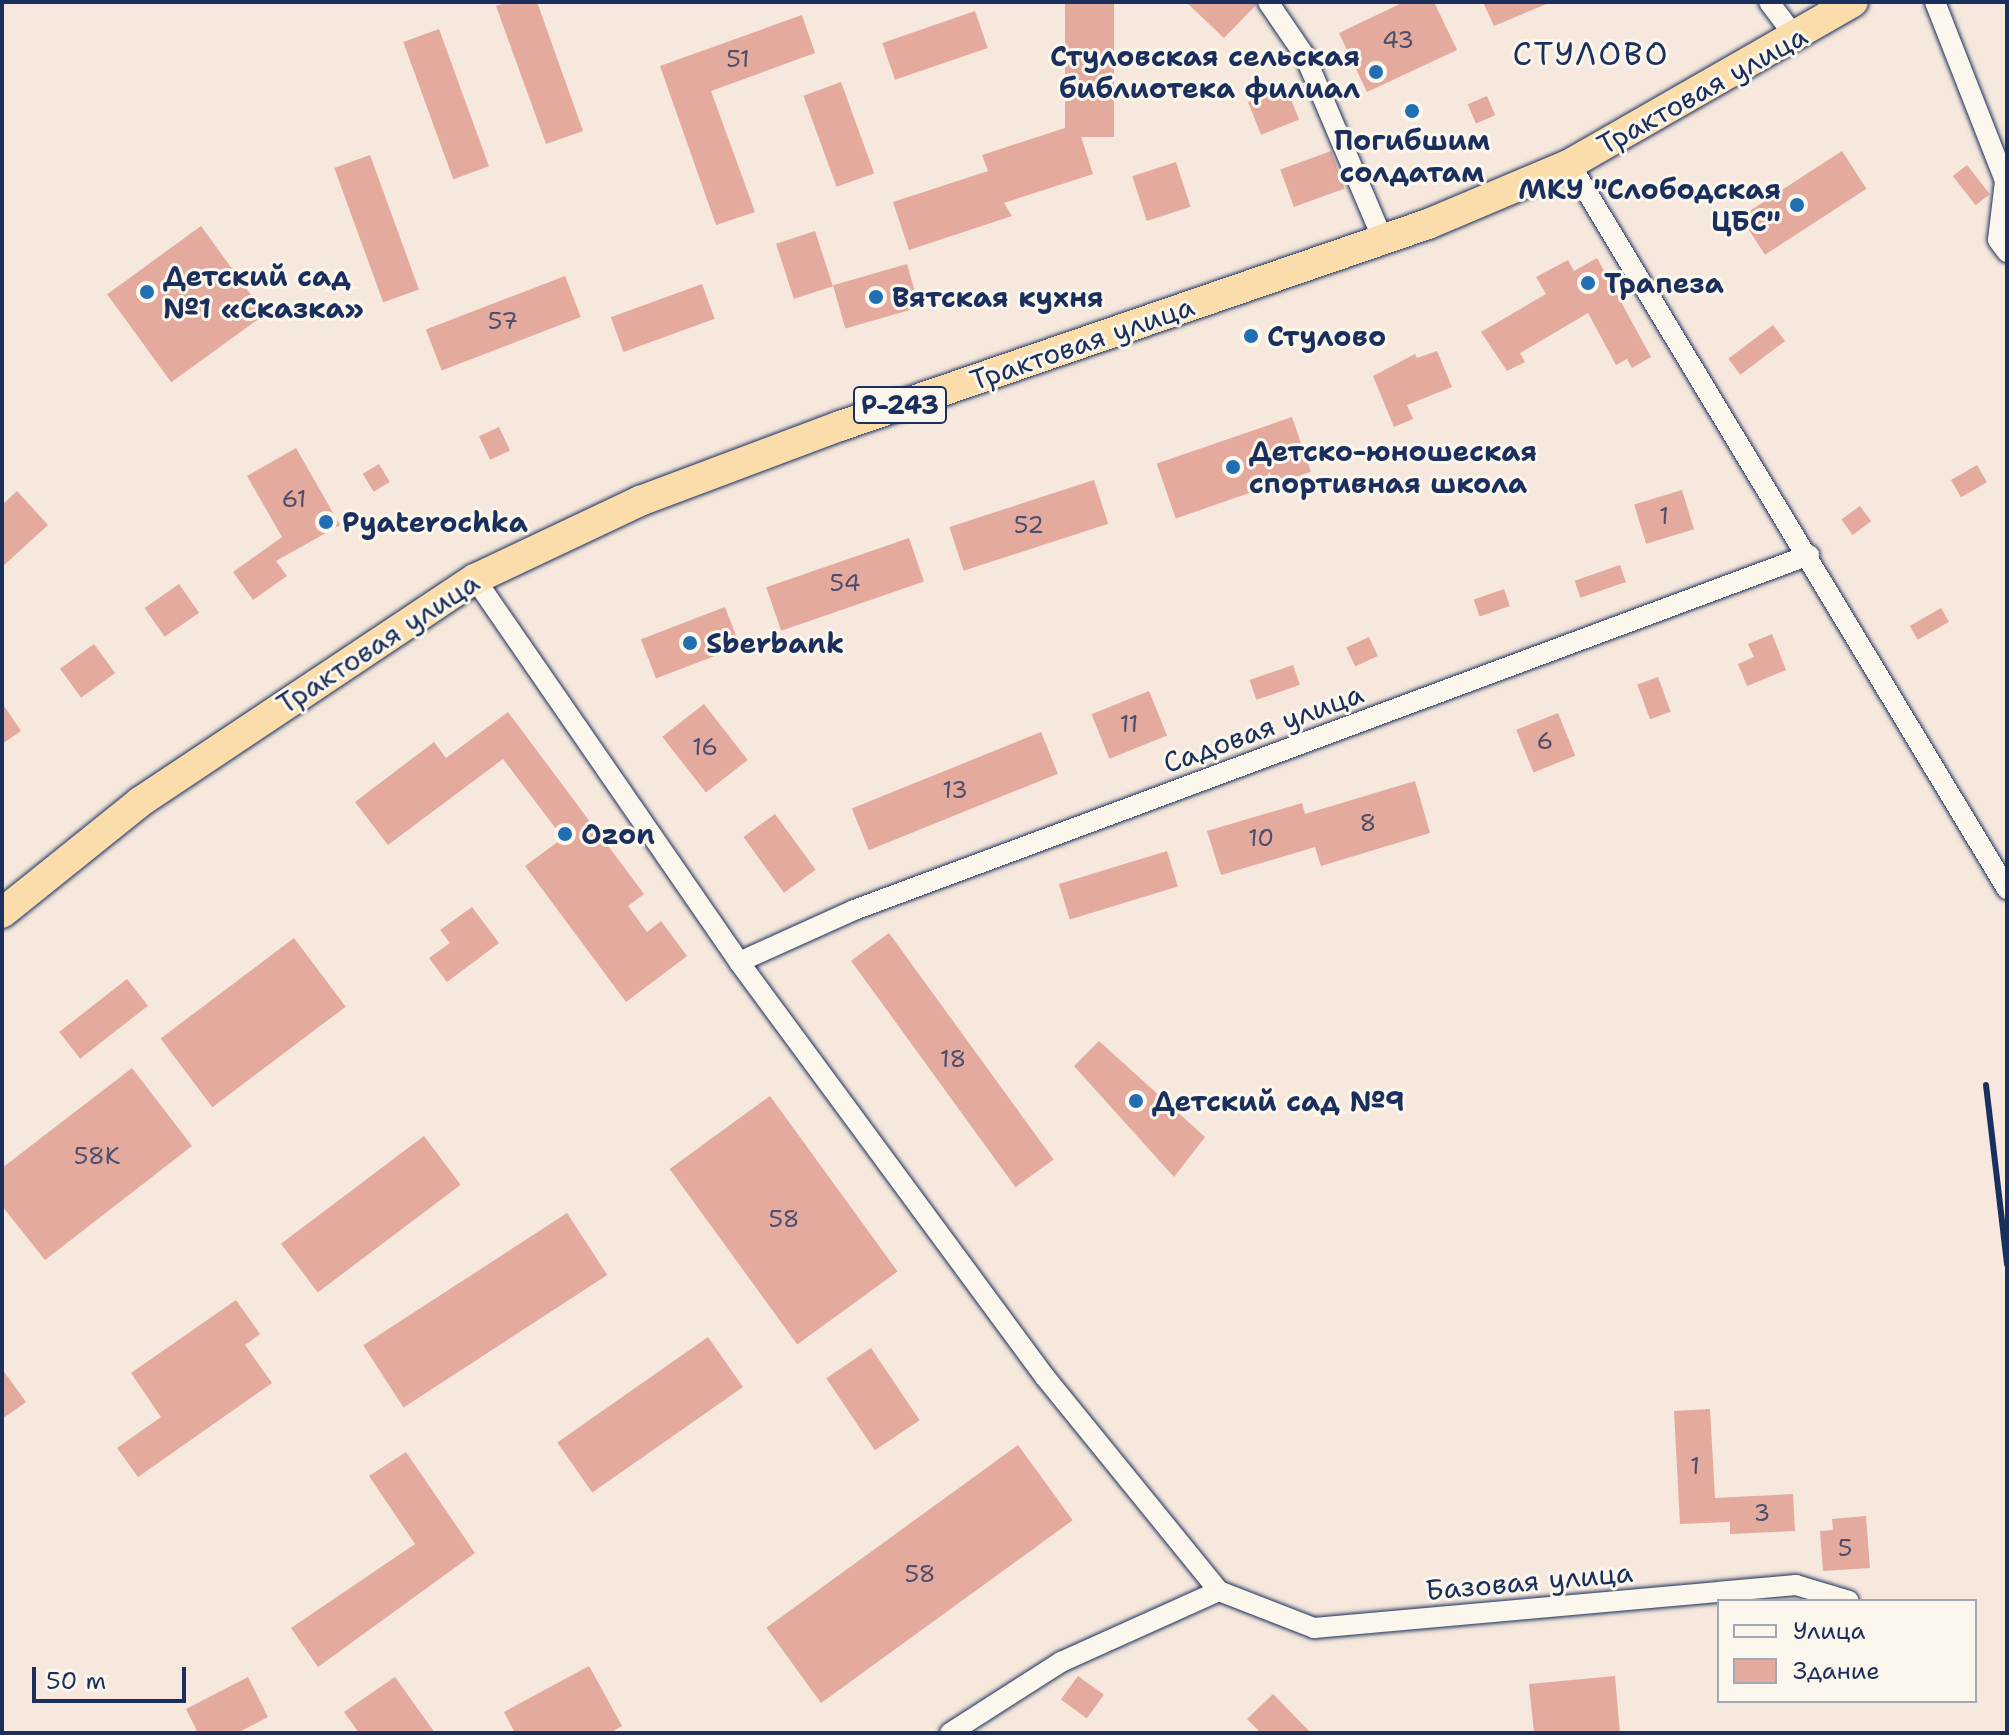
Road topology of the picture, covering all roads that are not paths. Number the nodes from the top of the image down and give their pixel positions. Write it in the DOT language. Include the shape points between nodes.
graph roads {
  1 [pos="1268,2"];
  2 [pos="1769,2"];
  3 [pos="1853,2"];
  4 [pos="1935,2"];
  5 [pos="1796,38"];
  6 [pos="1570,164"];
  7 [pos="1383,240"];
  8 [pos="2007,252"];
  9 [pos="1809,555"];
  10 [pos="475,579"];
  11 [pos="2007,889"];
  12 [pos="2,913"];
  13 [pos="739,962"];
  14 [pos="1219,1591"];
  15 [pos="1842,1599"];
  16 [pos="950,1733"];
  1 -- 7 [label="street" via="1305,56"];
  2 -- 5 [label="street"];
  3 -- 5 [label="highway, Трактовая улица / Р-243"];
  4 -- 8 [label="street" via="2005,181 1998,240"];
  5 -- 6 [label="highway, Трактовая улица / Р-243"];
  6 -- 7 [label="highway, Трактовая улица / Р-243"];
  6 -- 9 [label="street"];
  7 -- 10 [label="highway, Трактовая улица / Р-243" via="840,426 640,501"];
  9 -- 11 [label="street"];
  9 -- 13 [label="street, Садовая улица" via="854,910"];
  10 -- 12 [label="highway, Трактовая улица / Р-243" via="140,802"];
  10 -- 13 [label="street"];
  13 -- 14 [label="street" via="1045,1377"];
  14 -- 15 [label="street, Базовая улица" via="1314,1628 1796,1585"];
  14 -- 16 [label="street" via="1061,1662"];
}
